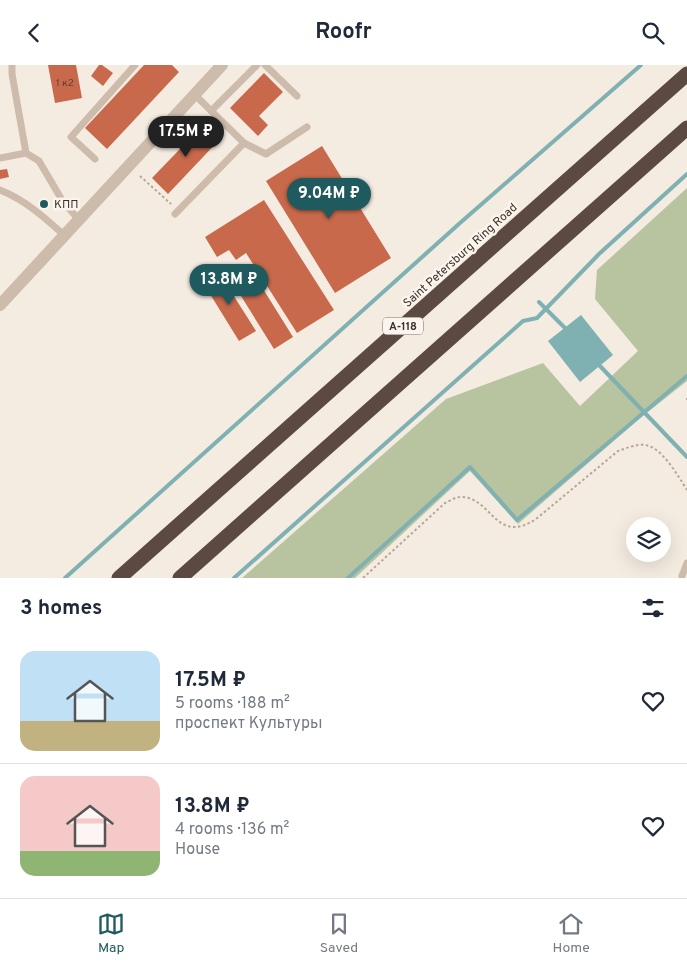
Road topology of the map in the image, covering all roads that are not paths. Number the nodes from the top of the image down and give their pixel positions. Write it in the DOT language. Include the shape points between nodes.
graph roads {
  1 [pos="12,65"];
  2 [pos="135,65"];
  3 [pos="222,65"];
  4 [pos="256,65"];
  5 [pos="266,65"];
  6 [pos="687,74"];
  7 [pos="194,95"];
  8 [pos="297,96"];
  9 [pos="211,111"];
  10 [pos="307,127"];
  11 [pos="687,129"];
  12 [pos="244,143"];
  13 [pos="26,153"];
  14 [pos="0,158"];
  15 [pos="95,159"];
  16 [pos="0,190"];
  17 [pos="176,212"];
  18 [pos="78,219"];
  19 [pos="64,235"];
  20 [pos="0,305"];
  21 [pos="687,563"];
  22 [pos="682,576"];
  23 [pos="119,578"];
  24 [pos="180,578"];
  1 -- 13 [label="lane"];
  2 -- 15 [label="lane" via="71,137"];
  3 -- 7 [label="street"];
  4 -- 9 [label="lane"];
  5 -- 8 [label="lane"];
  6 -- 23 [label="highway, Saint Petersburg Ring Road / А-118"];
  7 -- 9 [label="lane"];
  7 -- 18 [label="street"];
  9 -- 12 [label="lane"];
  10 -- 12 [label="lane" via="266,154"];
  11 -- 24 [label="highway"];
  12 -- 17 [label="lane"];
  13 -- 14 [label="lane"];
  13 -- 18 [label="lane" via="39,161 62,200"];
  16 -- 19 [label="lane" via="14,195 43,215"];
  18 -- 19 [label="street"];
  19 -- 20 [label="street"];
  21 -- 22 [label="lane"];
}
